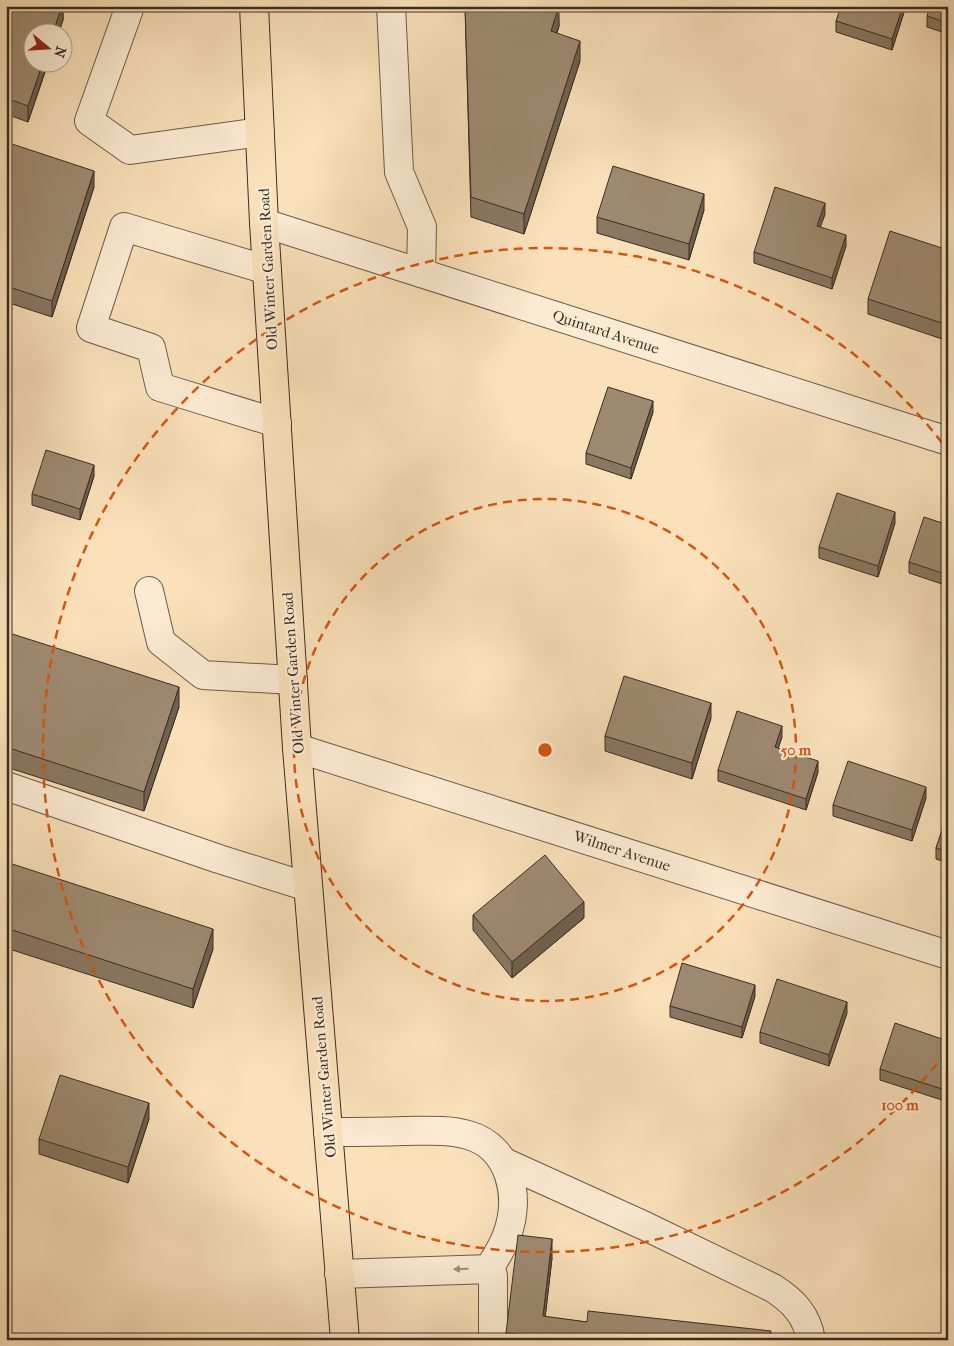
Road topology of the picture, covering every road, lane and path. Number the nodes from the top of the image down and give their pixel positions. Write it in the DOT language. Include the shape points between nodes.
graph roads {
  1 [pos="127,6"];
  2 [pos="254,6"];
  3 [pos="391,6"];
  4 [pos="260,132"];
  5 [pos="264,223"];
  6 [pos="267,270"];
  7 [pos="422,273"];
  8 [pos="277,423"];
  9 [pos="948,441"];
  10 [pos="149,591"];
  11 [pos="293,680"];
  12 [pos="297,748"];
  13 [pos="6,786"];
  14 [pos="308,887"];
  15 [pos="948,955"];
  16 [pos="328,1132"];
  17 [pos="506,1163"];
  18 [pos="489,1269"];
  19 [pos="339,1274"];
  20 [pos="345,1340"];
  21 [pos="493,1340"];
  22 [pos="811,1340"];
  1 -- 4 [label="street" via="89,121 130,150"];
  2 -- 4 [label="main road, Old Winter Garden Road"];
  3 -- 7 [label="street" via="399,172 422,227"];
  4 -- 5 [label="main road, Old Winter Garden Road"];
  5 -- 6 [label="main road, Old Winter Garden Road"];
  5 -- 7 [label="street, Quintard Avenue"];
  6 -- 8 [label="main road, Old Winter Garden Road"];
  6 -- 8 [label="street" via="124,227 91,328 151,348 160,387"];
  7 -- 9 [label="street, Quintard Avenue"];
  8 -- 11 [label="main road, Old Winter Garden Road"];
  10 -- 11 [label="street" via="161,642 202,675"];
  11 -- 12 [label="main road, Old Winter Garden Road"];
  12 -- 14 [label="main road, Old Winter Garden Road"];
  12 -- 15 [label="street, Wilmer Avenue"];
  13 -- 14 [label="street"];
  14 -- 16 [label="main road, Old Winter Garden Road"];
  16 -- 17 [label="street" via="457,1132 480,1139"];
  16 -- 19 [label="main road, Old Winter Garden Road"];
  17 -- 18 [label="street" via="512,1188 511,1214 507,1235"];
  17 -- 22 [label="street" via="773,1288 792,1300 803,1315"];
  18 -- 19 [label="street, one-way"];
  18 -- 21 [label="street" via="493,1276"];
  19 -- 20 [label="main road, Old Winter Garden Road"];
}
